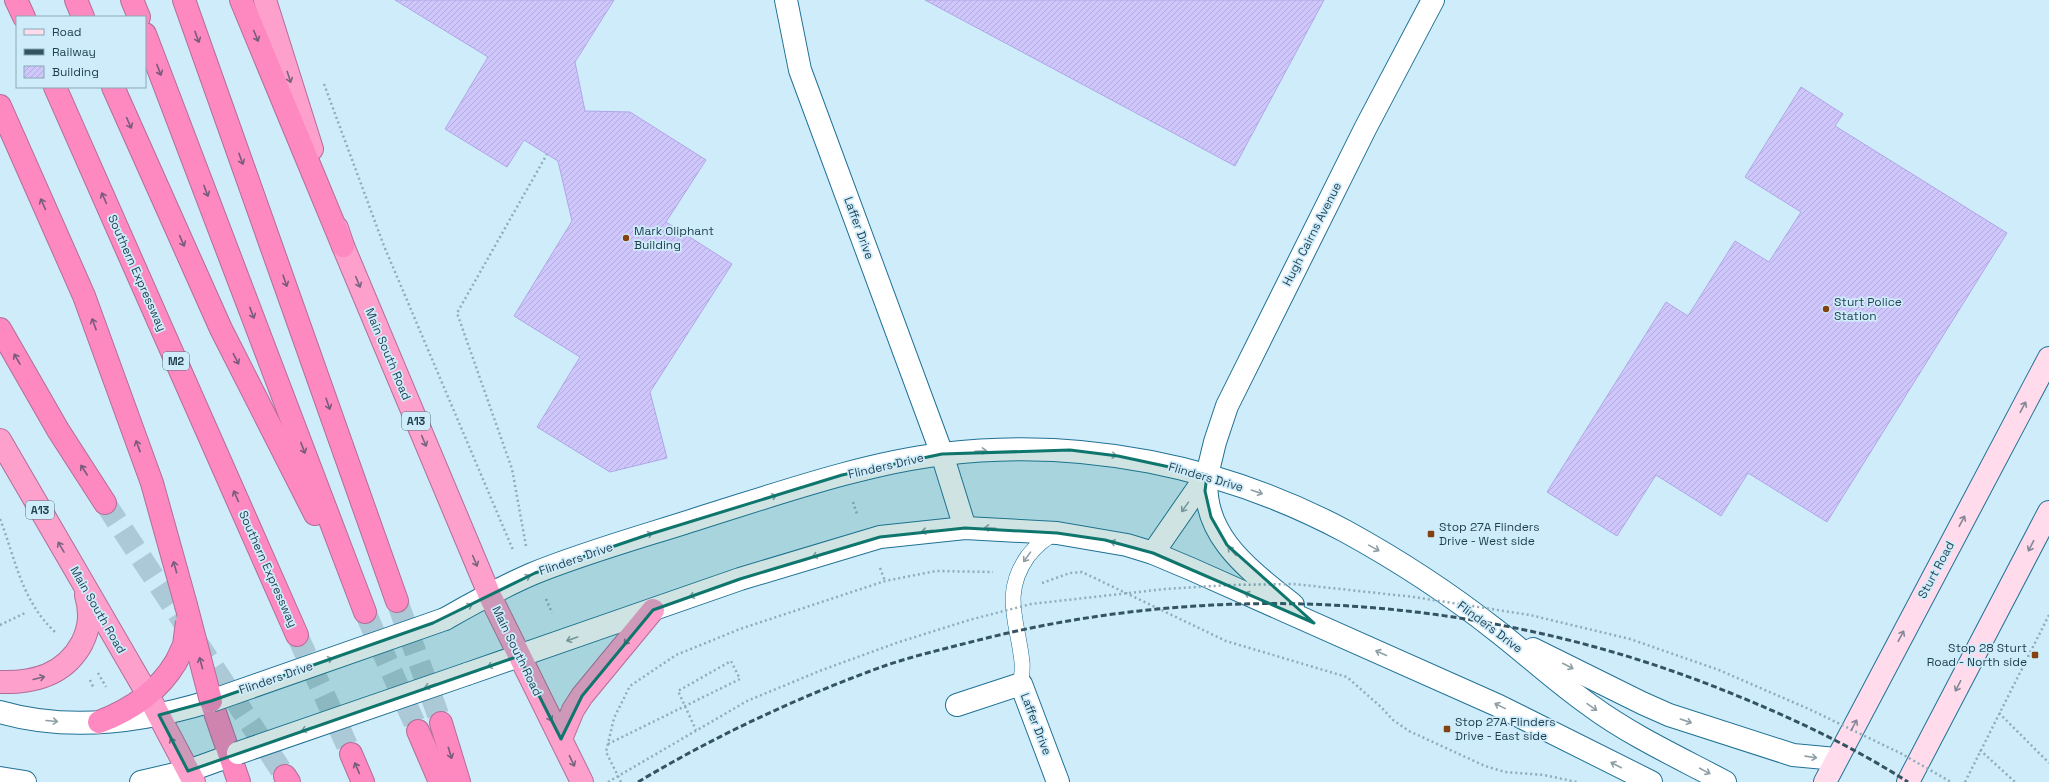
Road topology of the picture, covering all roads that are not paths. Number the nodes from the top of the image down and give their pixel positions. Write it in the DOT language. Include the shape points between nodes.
graph roads {
  1 [pos="16,0"];
  2 [pos="76,0"];
  3 [pos="132,0"];
  4 [pos="184,0"];
  5 [pos="241,0"];
  6 [pos="265,0"];
  7 [pos="786,0"];
  8 [pos="1433,0"];
  9 [pos="24,16"];
  10 [pos="83,16"];
  11 [pos="139,16"];
  12 [pos="146,37"];
  13 [pos="55,88"];
  14 [pos="113,88"];
  15 [pos="0,106"];
  16 [pos="343,246"];
  17 [pos="0,329"];
  18 [pos="2049,358"];
  19 [pos="0,440"];
  20 [pos="942,454"];
  21 [pos="1207,475"];
  22 [pos="105,503"];
  23 [pos="2049,512"];
  24 [pos="966,528"];
  25 [pos="1057,533"];
  26 [pos="1153,553"];
  27 [pos="80,580"];
  28 [pos="490,596"];
  29 [pos="397,601"];
  30 [pos="186,605"];
  31 [pos="653,610"];
  32 [pos="1314,623"];
  33 [pos="1496,630"];
  34 [pos="297,635"];
  35 [pos="519,656"];
  36 [pos="0,682"];
  37 [pos="1021,684"];
  38 [pos="148,695"];
  39 [pos="207,702"];
  40 [pos="957,705"];
  41 [pos="0,712"];
  42 [pos="159,715"];
  43 [pos="99,722"];
  44 [pos="441,723"];
  45 [pos="418,731"];
  46 [pos="561,739"];
  47 [pos="351,754"];
  48 [pos="233,755"];
  49 [pos="1836,759"];
  50 [pos="191,777"];
  51 [pos="0,778"];
  52 [pos="25,782"];
  53 [pos="140,782"];
  54 [pos="239,782"];
  55 [pos="363,782"];
  56 [pos="440,782"];
  57 [pos="460,782"];
  58 [pos="582,782"];
  59 [pos="1058,782"];
  60 [pos="1651,782"];
  61 [pos="1725,782"];
  62 [pos="1824,782"];
  63 [pos="1908,782"];
  1 -- 9 [label="highway"];
  2 -- 10 [label="highway"];
  3 -- 11 [label="highway"];
  4 -- 29 [label="highway, one-way"];
  5 -- 16 [label="highway, one-way"];
  6 -- 16 [label="highway, Main South Road / A13, one-way"];
  7 -- 20 [label="street, Laffer Drive" via="800,70"];
  8 -- 21 [label="street, Hugh Cairns Avenue" via="1362,134 1227,406"];
  12 -- 14 [label="highway" via="365,612 221,329"];
  34 -- 13 [label="highway, Southern Expressway / M2, one-way"];
  30 -- 15 [label="highway, one-way" via="152,483 84,296"];
  16 -- 28 [label="highway, Main South Road / A13, one-way"];
  22 -- 17 [label="highway, one-way" via="58,430"];
  49 -- 18 [label="main road, Sturt Road, one-way"];
  27 -- 19 [label="highway, Main South Road / A13, one-way"];
  20 -- 21 [label="street, Flinders Drive, one-way" via="1070,450 1118,456"];
  20 -- 24 [label="street, Laffer Drive"];
  28 -- 20 [label="street, Flinders Drive, one-way" via="535,573 677,525 842,475"];
  21 -- 26 [label="street, one-way"];
  32 -- 21 [label="street, one-way" via="1227,546 1211,518 1205,491"];
  21 -- 33 [label="street, Flinders Drive, one-way" via="1308,513 1343,530 1432,584"];
  23 -- 63 [label="main road, one-way"];
  25 -- 24 [label="street, one-way"];
  24 -- 31 [label="street, one-way" via="880,537 856,543 740,579"];
  26 -- 25 [label="street, one-way" via="1105,540"];
  25 -- 37 [label="lane, one-way" via="1040,542 1031,552 1013,585 1012,602 1022,663"];
  32 -- 26 [label="street, one-way"];
  36 -- 27 [label="highway, one-way" via="24,681 51,675 66,665 77,652 90,617"];
  27 -- 38 [label="highway, Main South Road / A13"];
  28 -- 35 [label="highway, Main South Road / A13"];
  39 -- 28 [label="street, Flinders Drive, one-way, bridge" via="445,619"];
  30 -- 38 [label="highway, bridge" via="186,636 176,662 165,679"];
  39 -- 30 [label="highway, one-way, bridge"];
  31 -- 35 [label="street, one-way"];
  31 -- 46 [label="highway, one-way" via="582,696"];
  60 -- 32 [label="street, one-way" via="1499,706"];
  33 -- 49 [label="street, one-way" via="1669,715 1793,755"];
  33 -- 61 [label="street, Flinders Drive, one-way" via="1617,724"];
  35 -- 46 [label="highway, Main South Road / A13, one-way"];
  35 -- 48 [label="street, one-way, bridge"];
  37 -- 40 [label="street, Laffer Drive"];
  37 -- 59 [label="street, Laffer Drive"];
  38 -- 42 [label="highway, Main South Road / A13"];
  38 -- 43 [label="highway" via="119,714"];
  39 -- 42 [label="street, Flinders Drive"];
  39 -- 48 [label="highway"];
  41 -- 43 [label="street, Flinders Drive, one-way" via="38,720"];
  42 -- 43 [label="street, Flinders Drive"];
  50 -- 42 [label="highway, Main South Road / A13, one-way"];
  44 -- 57 [label="highway, one-way"];
  45 -- 56 [label="highway"];
  46 -- 58 [label="highway, Main South Road / A13, one-way"];
  55 -- 47 [label="highway, one-way"];
  48 -- 50 [label="street"];
  48 -- 54 [label="highway"];
  49 -- 62 [label="main road, Sturt Road"];
  50 -- 53 [label="street"];
  51 -- 52 [label="street"];
}
